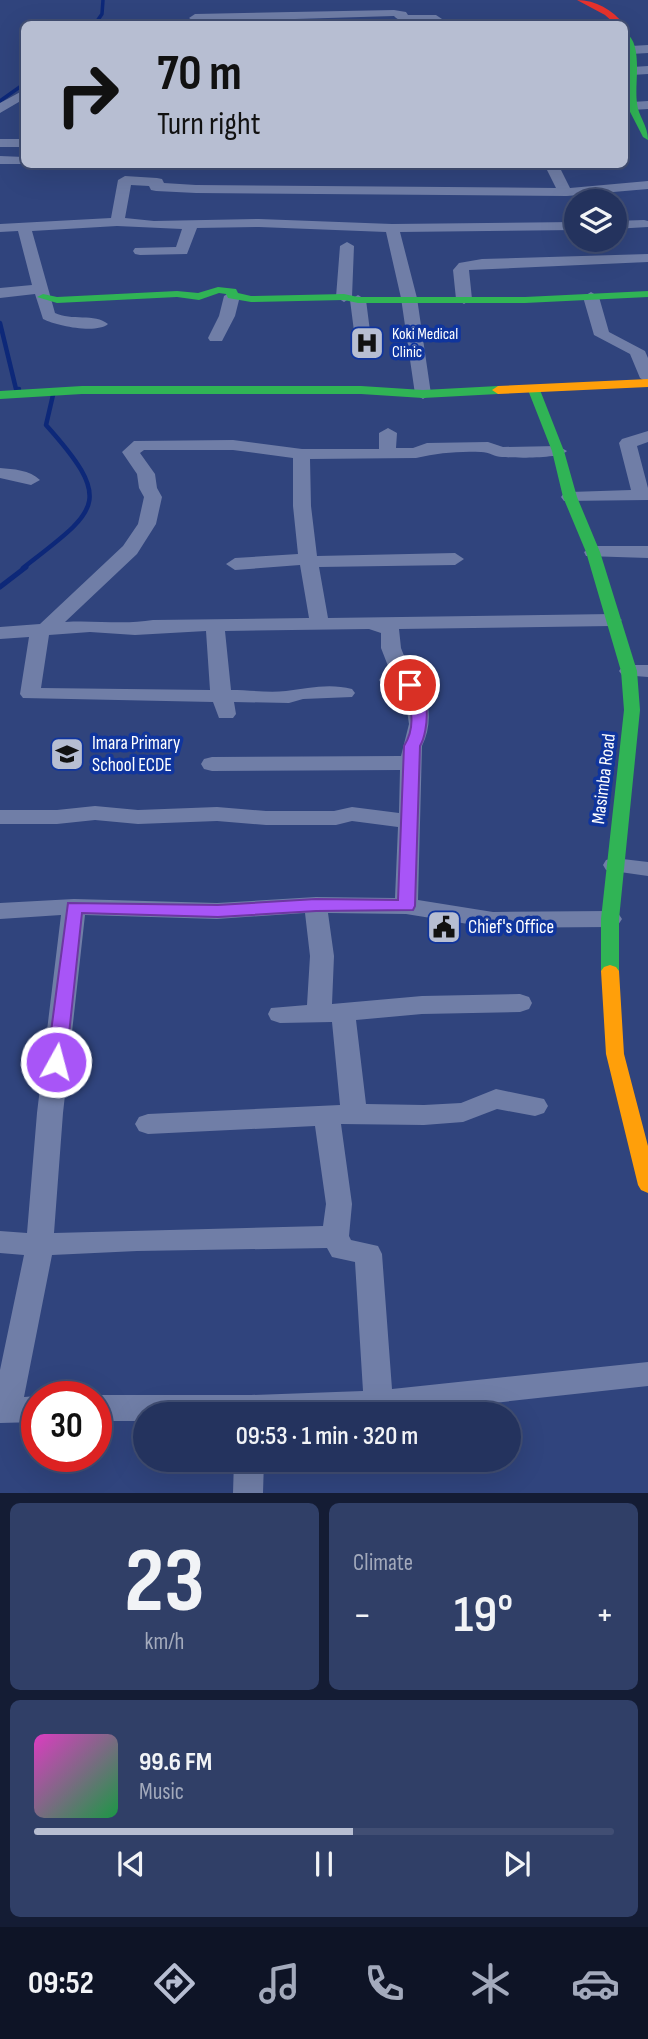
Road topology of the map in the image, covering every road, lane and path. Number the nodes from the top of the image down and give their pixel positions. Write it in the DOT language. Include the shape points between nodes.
graph roads {
  1 [pos="581,0"];
  2 [pos="195,17"];
  3 [pos="435,18"];
  4 [pos="347,20"];
  5 [pos="617,21"];
  6 [pos="628,42"];
  7 [pos="648,49"];
  8 [pos="640,70"];
  9 [pos="21,96"];
  10 [pos="640,106"];
  11 [pos="0,111"];
  12 [pos="20,114"];
  13 [pos="648,137"];
  14 [pos="0,143"];
  15 [pos="21,143"];
  16 [pos="0,160"];
  17 [pos="21,161"];
  18 [pos="554,168"];
  19 [pos="648,185"];
  20 [pos="602,189"];
  21 [pos="564,190"];
  22 [pos="564,192"];
  23 [pos="440,209"];
  24 [pos="117,222"];
  25 [pos="191,224"];
  26 [pos="564,224"];
  27 [pos="644,224"];
  28 [pos="627,225"];
  29 [pos="24,227"];
  30 [pos="0,228"];
  31 [pos="392,228"];
  32 [pos="347,246"];
  33 [pos="140,251"];
  34 [pos="648,258"];
  35 [pos="0,293"];
  36 [pos="43,293"];
  37 [pos="648,294"];
  38 [pos="232,296"];
  39 [pos="591,297"];
  40 [pos="351,298"];
  41 [pos="409,299"];
  42 [pos="464,299"];
  43 [pos="100,324"];
  44 [pos="216,338"];
  45 [pos="363,339"];
  46 [pos="648,378"];
  47 [pos="648,383"];
  48 [pos="534,390"];
  49 [pos="423,394"];
  50 [pos="0,395"];
  51 [pos="388,433"];
  52 [pos="648,436"];
  53 [pos="558,451"];
  54 [pos="302,454"];
  55 [pos="384,454"];
  56 [pos="0,473"];
  57 [pos="31,480"];
  58 [pos="644,495"];
  59 [pos="570,497"];
  60 [pos="593,552"];
  61 [pos="648,552"];
  62 [pos="455,559"];
  63 [pos="308,560"];
  64 [pos="235,564"];
  65 [pos="612,620"];
  66 [pos="319,624"];
  67 [pos="376,625"];
  68 [pos="215,627"];
  69 [pos="43,630"];
  70 [pos="0,634"];
  71 [pos="639,671"];
  72 [pos="345,693"];
  73 [pos="224,705"];
  74 [pos="411,763"];
  75 [pos="212,764"];
  76 [pos="0,817"];
  77 [pos="409,822"];
  78 [pos="614,865"];
  79 [pos="648,869"];
  80 [pos="316,905"];
  81 [pos="406,906"];
  82 [pos="74,907"];
  83 [pos="0,911"];
  84 [pos="610,919"];
  85 [pos="520,1003"];
  86 [pos="280,1013"];
  87 [pos="331,1013"];
  88 [pos="535,1106"];
  89 [pos="355,1115"];
  90 [pos="327,1116"];
  91 [pos="148,1124"];
  92 [pos="648,1185"];
  93 [pos="335,1237"];
  94 [pos="0,1242"];
  95 [pos="40,1245"];
  96 [pos="648,1374"];
  97 [pos="378,1402"];
  98 [pos="387,1402"];
  99 [pos="112,1408"];
  100 [pos="21,1409"];
  101 [pos="133,1409"];
  102 [pos="3,1410"];
  103 [pos="249,1472"];
  104 [pos="248,1493"];
  1 -- 5 [label="street"];
  2 -- 4 [label="street"];
  3 -- 4 [label="street" via="401,18 402,14 394,13"];
  6 -- 7 [label="street"];
  6 -- 8 [label="street"];
  8 -- 10 [label="street" via="629,86"];
  9 -- 11 [label="street"];
  10 -- 13 [label="street"];
  11 -- 12 [label="street"];
  14 -- 15 [label="street"];
  16 -- 17 [label="street"];
  18 -- 21 [label="street"];
  19 -- 20 [label="street"];
  22 -- 23 [label="street"];
  23 -- 24 [label="street" via="156,187 157,182 125,180"];
  23 -- 26 [label="street"];
  23 -- 31 [label="street"];
  24 -- 25 [label="street"];
  24 -- 29 [label="street"];
  25 -- 31 [label="street"];
  25 -- 33 [label="street" via="182,251"];
  27 -- 28 [label="street"];
  29 -- 30 [label="street"];
  29 -- 36 [label="street"];
  31 -- 41 [label="street"];
  32 -- 40 [label="street"];
  34 -- 42 [label="street" via="464,266 460,270"];
  35 -- 36 [label="street"];
  36 -- 38 [label="street" via="57,300 199,297 218,290 232,291"];
  36 -- 43 [label="street" via="51,320"];
  37 -- 39 [label="street"];
  38 -- 40 [label="street"];
  38 -- 44 [label="street"];
  39 -- 42 [label="street"];
  39 -- 46 [label="street" via="602,335 637,351"];
  40 -- 41 [label="street"];
  40 -- 45 [label="street"];
  41 -- 42 [label="street"];
  41 -- 49 [label="street"];
  47 -- 48 [label="street"];
  48 -- 49 [label="street"];
  48 -- 53 [label="street, Masimba Road"];
  49 -- 50 [label="street" via="82,390"];
  51 -- 55 [label="street"];
  52 -- 58 [label="street" via="628,443"];
  53 -- 55 [label="street" via="444,447"];
  53 -- 59 [label="street, Masimba Road"];
  54 -- 55 [label="street"];
  54 -- 63 [label="street"];
  54 -- 69 [label="street" via="233,445 134,448 131,452 146,474 153,497 148,524 130,550"];
  56 -- 57 [label="street"];
  58 -- 59 [label="street"];
  59 -- 60 [label="street, Masimba Road"];
  60 -- 61 [label="street"];
  60 -- 65 [label="street, Masimba Road"];
  62 -- 63 [label="street"];
  63 -- 64 [label="street"];
  63 -- 66 [label="street" via="318,597"];
  65 -- 67 [label="street"];
  65 -- 71 [label="street, Masimba Road"];
  66 -- 67 [label="street"];
  66 -- 68 [label="street"];
  67 -- 74 [label="street" via="391,631 398,666 391,684 412,686 419,708"];
  68 -- 69 [label="street" via="101,625"];
  68 -- 73 [label="street"];
  69 -- 70 [label="street"];
  69 -- 73 [label="street" via="30,694"];
  71 -- 78 [label="street, Masimba Road"];
  72 -- 73 [label="street" via="301,693"];
  74 -- 75 [label="street"];
  74 -- 77 [label="street"];
  76 -- 77 [label="street" via="359,815"];
  77 -- 81 [label="street"];
  78 -- 79 [label="street"];
  78 -- 84 [label="street, Masimba Road"];
  80 -- 81 [label="street"];
  80 -- 82 [label="street" via="218,911"];
  80 -- 87 [label="street"];
  81 -- 84 [label="street" via="493,920"];
  82 -- 83 [label="street"];
  82 -- 95 [label="street"];
  84 -- 92 [label="street, Masimba Road" via="615,1054"];
  85 -- 87 [label="street"];
  86 -- 87 [label="street"];
  87 -- 89 [label="street"];
  88 -- 89 [label="street" via="496,1099 464,1112"];
  89 -- 90 [label="street"];
  90 -- 91 [label="street"];
  90 -- 93 [label="street" via="339,1204"];
  93 -- 95 [label="street"];
  93 -- 97 [label="street" via="342,1250 368,1254"];
  94 -- 95 [label="street"];
  95 -- 102 [label="street"];
  96 -- 98 [label="street"];
  99 -- 101 [label="street"];
  100 -- 102 [label="street"];
  103 -- 104 [label="street"];
}
